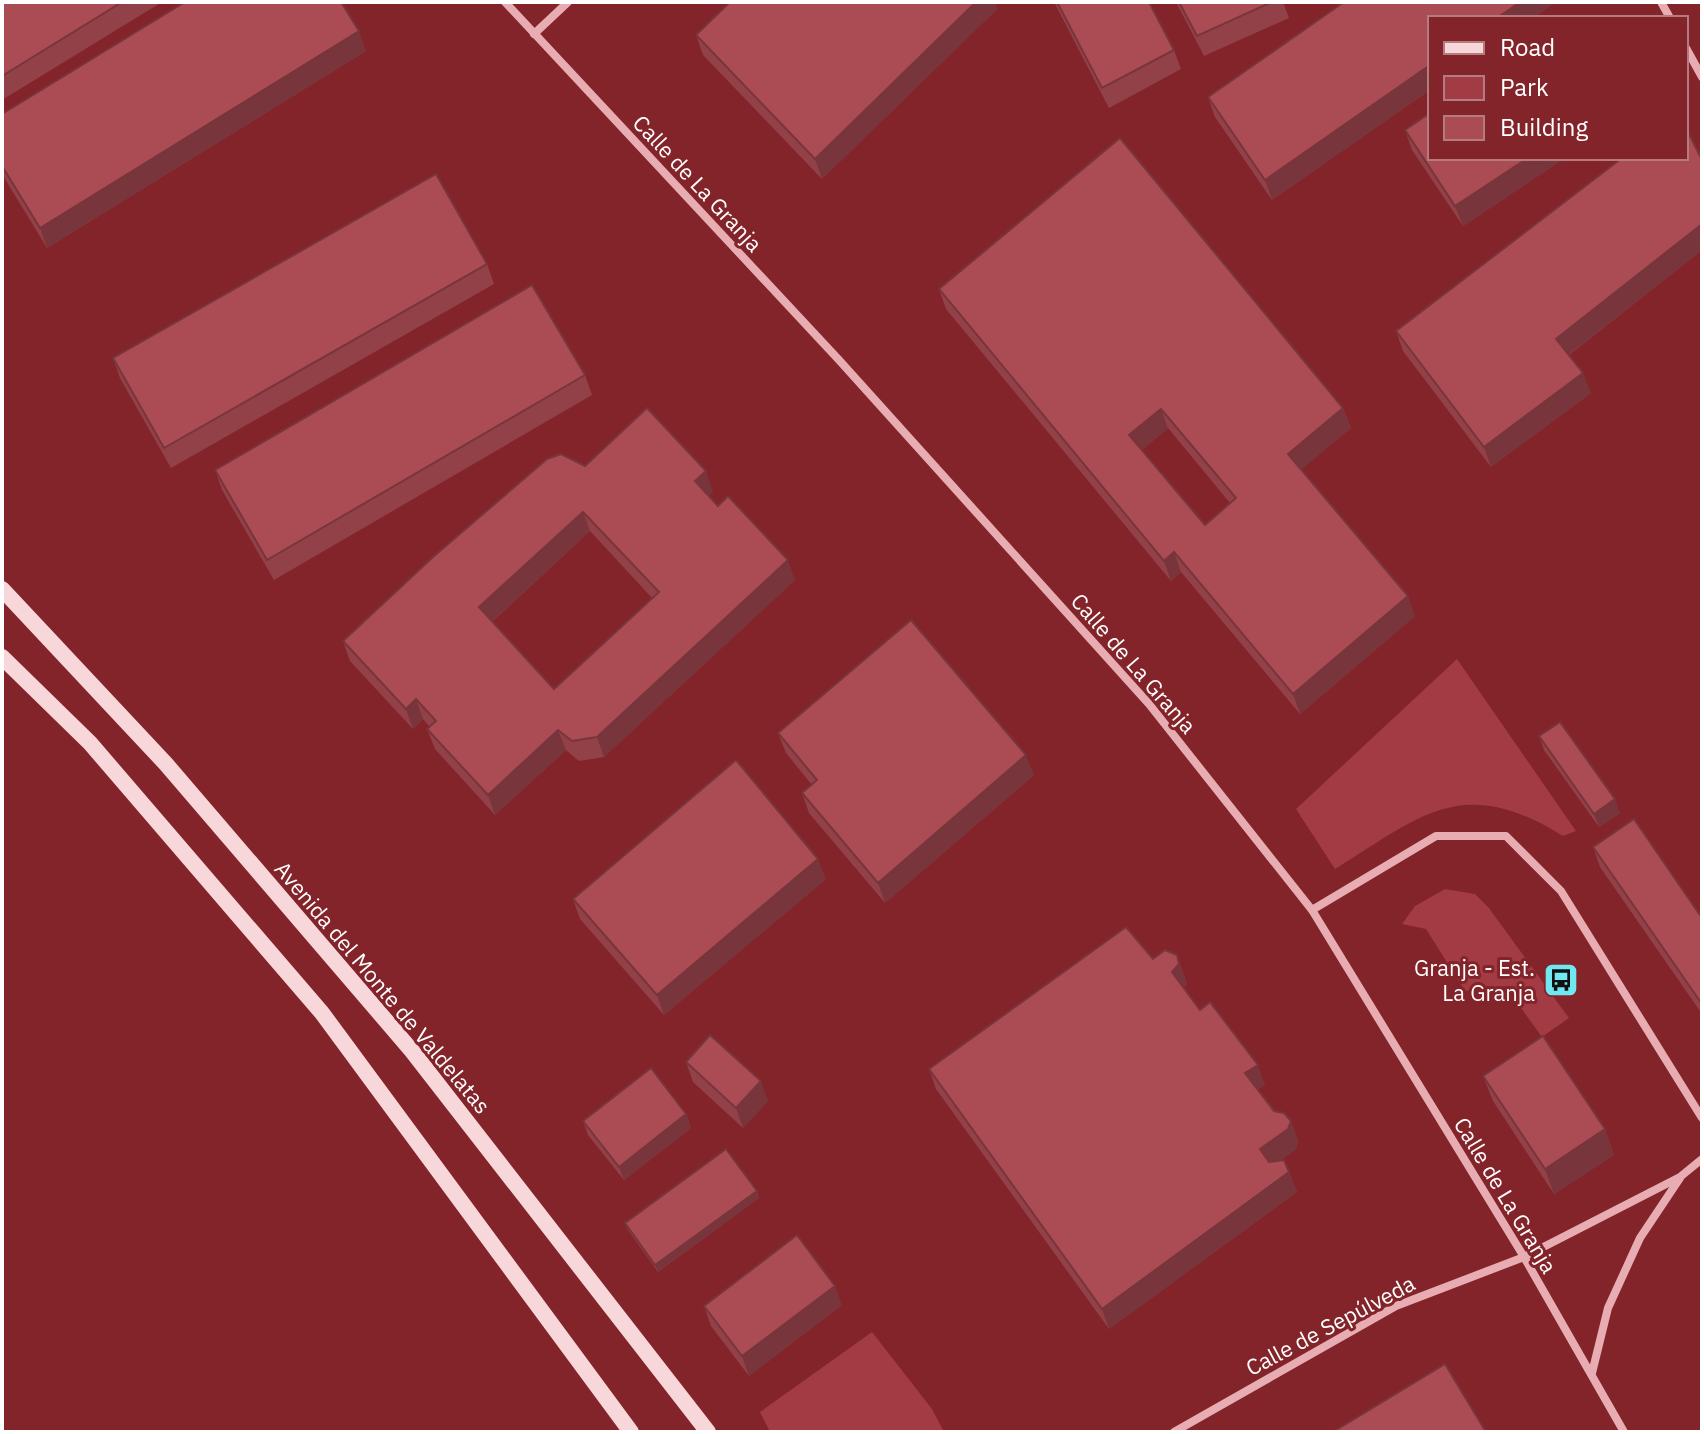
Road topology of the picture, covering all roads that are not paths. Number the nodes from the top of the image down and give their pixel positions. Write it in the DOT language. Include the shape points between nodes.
graph roads {
  1 [pos="505,2"];
  2 [pos="568,2"];
  3 [pos="534,34"];
  4 [pos="1688,52"];
  5 [pos="1702,77"];
  6 [pos="2,589"];
  7 [pos="2,657"];
  8 [pos="1312,910"];
  9 [pos="1702,1118"];
  10 [pos="1702,1159"];
  11 [pos="1680,1177"];
  12 [pos="1524,1257"];
  13 [pos="1592,1373"];
  14 [pos="631,1432"];
  15 [pos="708,1432"];
  16 [pos="1174,1432"];
  17 [pos="1624,1432"];
  1 -- 3 [label="street, Calle de La Granja"];
  2 -- 3 [label="street"];
  3 -- 8 [label="street, Calle de La Granja" via="847,369 1149,704"];
  4 -- 5 [label="street"];
  6 -- 15 [label="street, Avenida del Monte de Valdelatas" via="166,764 412,1051"];
  7 -- 14 [label="street" via="90,743 322,1013"];
  8 -- 9 [label="street" via="1436,836 1506,836 1561,891"];
  8 -- 12 [label="street, Calle de La Granja"];
  10 -- 11 [label="street, Calle de Sepúlveda"];
  11 -- 12 [label="street, Calle de Sepúlveda"];
  11 -- 13 [label="street, Calle de Sepúlveda" via="1640,1238 1608,1308"];
  12 -- 13 [label="street, Calle de La Granja"];
  12 -- 16 [label="street, Calle de Sepúlveda" via="1396,1306"];
  13 -- 17 [label="street, Calle de La Granja"];
}
